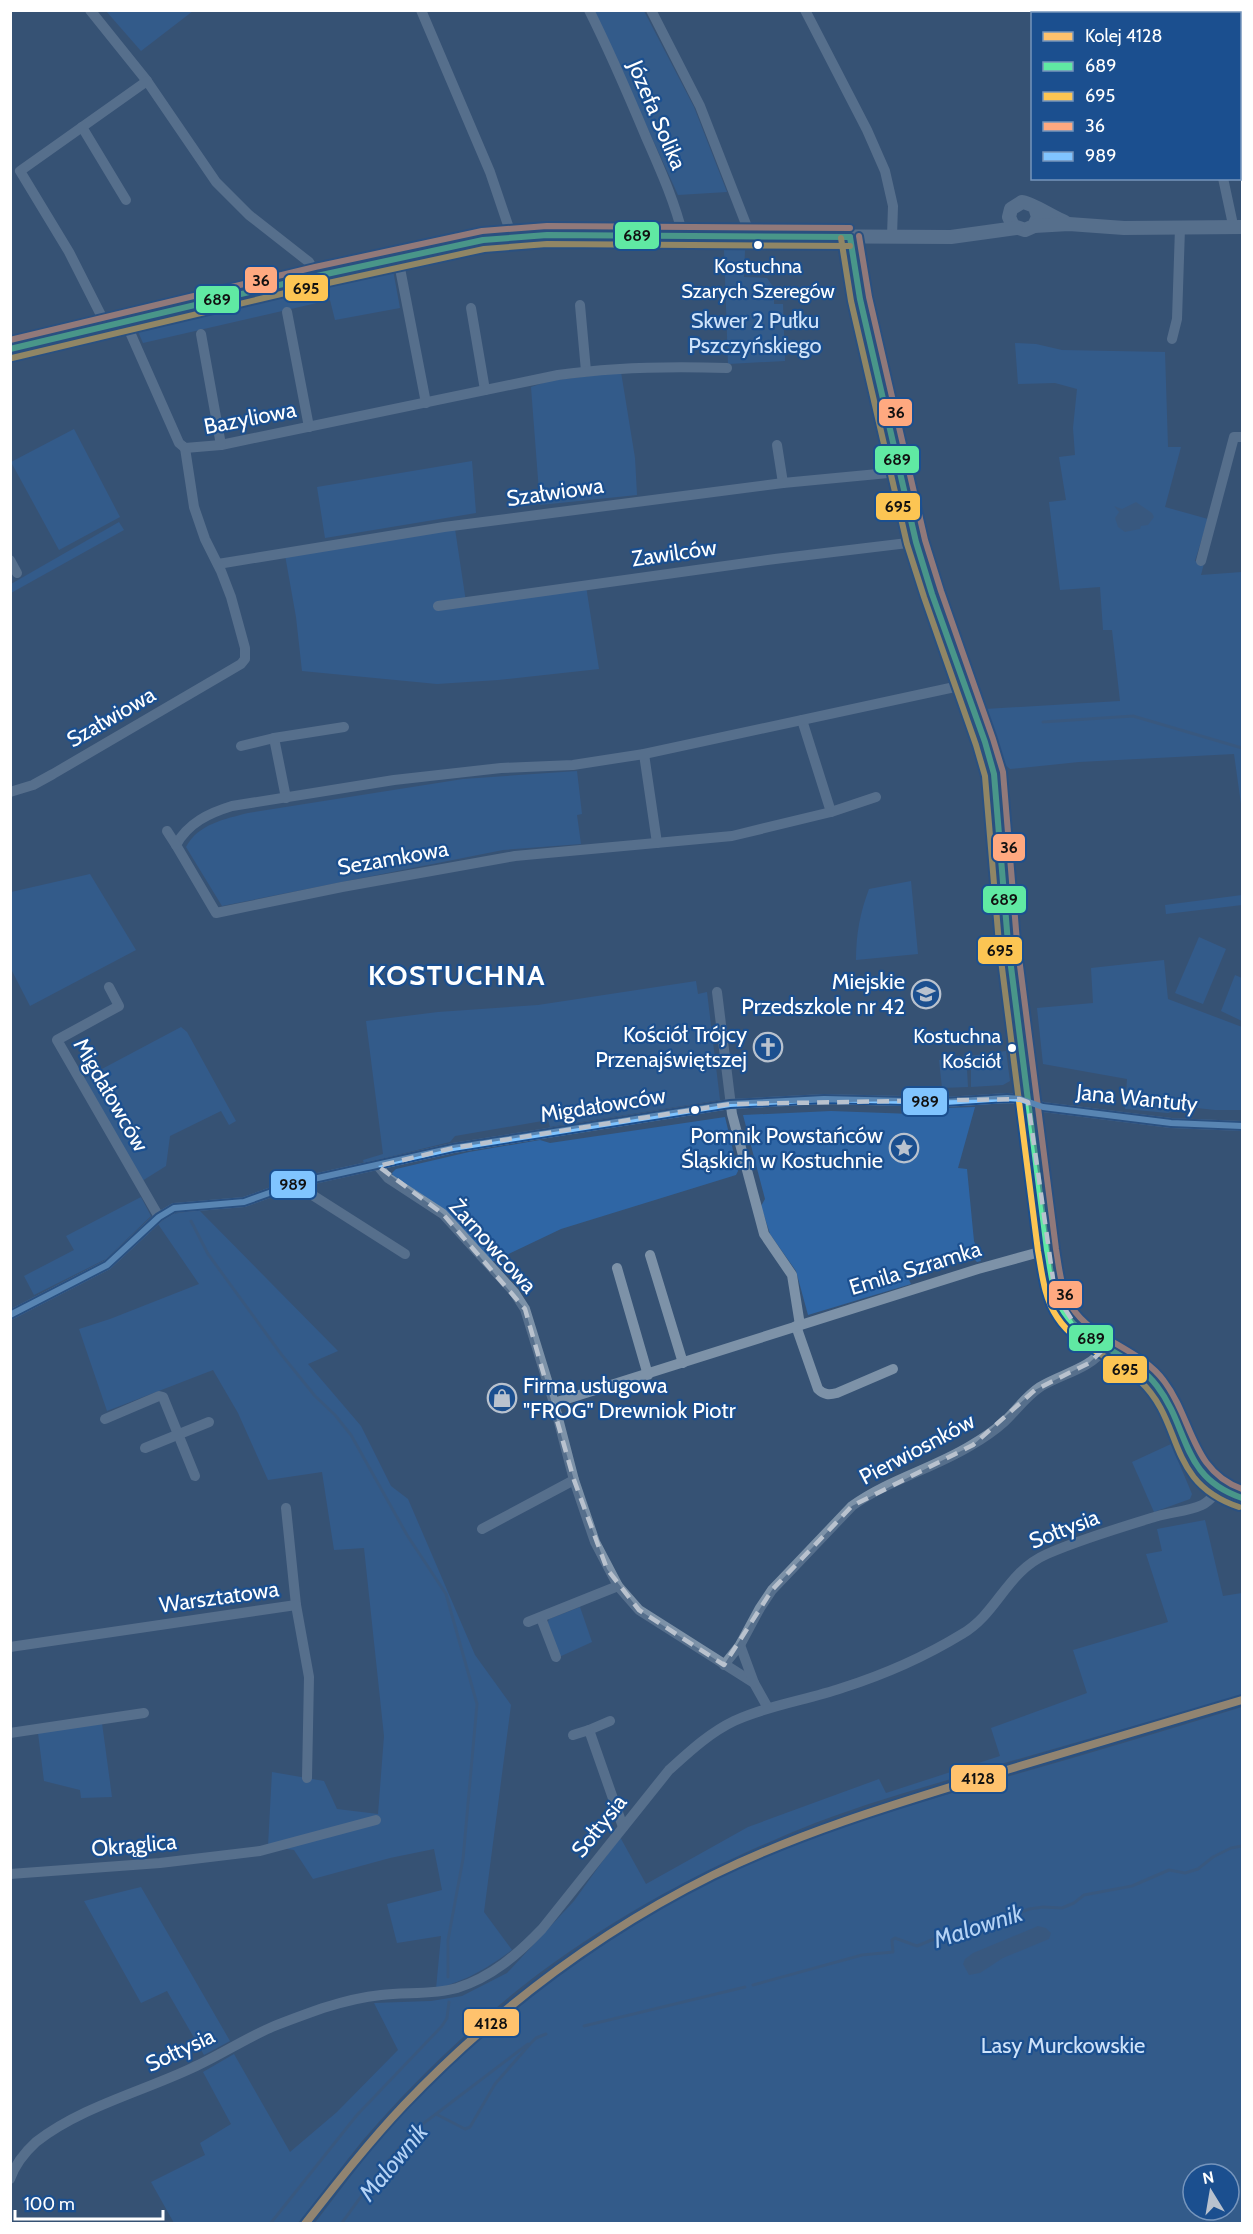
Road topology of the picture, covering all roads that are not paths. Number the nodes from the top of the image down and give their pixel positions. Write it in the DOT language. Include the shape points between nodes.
graph roads {
  1 [pos="90,10"];
  2 [pos="421,10"];
  3 [pos="589,10"];
  4 [pos="651,10"];
  5 [pos="805,10"];
  6 [pos="147,81"];
  7 [pos="82,127"];
  8 [pos="1223,180"];
  9 [pos="126,200"];
  10 [pos="1035,207"];
  11 [pos="1010,213"];
  12 [pos="1070,224"];
  13 [pos="1034,226"];
  14 [pos="1237,227"];
  15 [pos="1016,228"];
  16 [pos="1180,228"];
  17 [pos="980,233"];
  18 [pos="683,236"];
  19 [pos="892,236"];
  20 [pos="512,237"];
  21 [pos="752,237"];
  22 [pos="850,237"];
  23 [pos="398,258"];
  24 [pos="317,276"];
  25 [pos="580,305"];
  26 [pos="471,308"];
  27 [pos="287,312"];
  28 [pos="125,321"];
  29 [pos="106,325"];
  30 [pos="201,334"];
  31 [pos="1172,339"];
  32 [pos="10,349"];
  33 [pos="727,368"];
  34 [pos="586,371"];
  35 [pos="485,390"];
  36 [pos="426,403"];
  37 [pos="309,427"];
  38 [pos="1242,437"];
  39 [pos="221,444"];
  40 [pos="777,445"];
  41 [pos="185,448"];
  42 [pos="899,472"];
  43 [pos="783,483"];
  44 [pos="916,542"];
  45 [pos="10,560"];
  46 [pos="1201,561"];
  47 [pos="218,564"];
  48 [pos="17,573"];
  49 [pos="438,606"];
  50 [pos="964,685"];
  51 [pos="802,720"];
  52 [pos="344,727"];
  53 [pos="274,738"];
  54 [pos="241,746"];
  55 [pos="644,754"];
  56 [pos="10,792"];
  57 [pos="876,797"];
  58 [pos="286,798"];
  59 [pos="831,812"];
  60 [pos="167,831"];
  61 [pos="657,843"];
  62 [pos="176,845"];
  63 [pos="109,987"];
  64 [pos="717,992"];
  65 [pos="1028,1101"];
  66 [pos="730,1104"];
  67 [pos="1242,1126"];
  68 [pos="378,1166"];
  69 [pos="295,1184"];
  70 [pos="159,1217"];
  71 [pos="1047,1250"];
  72 [pos="405,1254"];
  73 [pos="650,1255"];
  74 [pos="617,1269"];
  75 [pos="10,1315"];
  76 [pos="798,1325"];
  77 [pos="1105,1348"];
  78 [pos="682,1363"];
  79 [pos="894,1369"];
  80 [pos="648,1375"];
  81 [pos="554,1403"];
  82 [pos="105,1419"];
  83 [pos="209,1422"];
  84 [pos="178,1435"];
  85 [pos="145,1448"];
  86 [pos="195,1476"];
  87 [pos="574,1480"];
  88 [pos="1219,1490"];
  89 [pos="1242,1498"];
  90 [pos="286,1508"];
  91 [pos="482,1529"];
  92 [pos="618,1586"];
  93 [pos="296,1605"];
  94 [pos="541,1618"];
  95 [pos="528,1622"];
  96 [pos="740,1645"];
  97 [pos="10,1647"];
  98 [pos="556,1657"];
  99 [pos="724,1665"];
  100 [pos="754,1683"];
  101 [pos="768,1708"];
  102 [pos="144,1713"];
  103 [pos="610,1721"];
  104 [pos="589,1730"];
  105 [pos="10,1733"];
  106 [pos="573,1735"];
  107 [pos="307,1778"];
  108 [pos="376,1820"];
  109 [pos="622,1827"];
  110 [pos="10,1874"];
  111 [pos="10,2179"];
  1 -- 6 [label="street"];
  2 -- 20 [label="street" via="490,172"];
  3 -- 18 [label="street, Józefa Solika" via="657,163"];
  4 -- 21 [label="street" via="700,106"];
  5 -- 19 [label="street" via="885,171 893,206"];
  6 -- 7 [label="street"];
  6 -- 24 [label="street" via="216,182 249,215 309,262"];
  7 -- 9 [label="street"];
  7 -- 29 [label="street" via="20,171 69,252"];
  8 -- 14 [label="street"];
  10 -- 11 [label="street" via="1022,202 1014,205"];
  10 -- 12 [label="street"];
  10 -- 13 [label="street" via="1038,217"];
  11 -- 15 [label="street"];
  11 -- 17 [label="street"];
  12 -- 13 [label="street"];
  12 -- 16 [label="street"];
  13 -- 15 [label="street"];
  14 -- 16 [label="street"];
  15 -- 17 [label="street"];
  16 -- 31 [label="street" via="1177,319"];
  17 -- 19 [label="street" via="951,237"];
  18 -- 20 [label="street"];
  18 -- 21 [label="street"];
  19 -- 22 [label="street"];
  20 -- 23 [label="street"];
  21 -- 22 [label="street"];
  22 -- 42 [label="street"];
  23 -- 24 [label="street"];
  23 -- 36 [label="street"];
  24 -- 28 [label="street"];
  25 -- 34 [label="street"];
  26 -- 35 [label="street"];
  27 -- 37 [label="street"];
  28 -- 29 [label="street"];
  28 -- 41 [label="street, Bazyliowa" via="179,443"];
  29 -- 32 [label="street"];
  30 -- 39 [label="street"];
  33 -- 34 [label="street, Bazyliowa" via="663,366"];
  34 -- 35 [label="street, Bazyliowa"];
  35 -- 36 [label="street, Bazyliowa"];
  36 -- 37 [label="street, Bazyliowa"];
  37 -- 39 [label="street, Bazyliowa"];
  38 -- 46 [label="street" via="1234,437"];
  39 -- 41 [label="street, Bazyliowa"];
  40 -- 43 [label="street"];
  41 -- 47 [label="street, Szałwiowa" via="194,507"];
  42 -- 43 [label="street, Szałwiowa"];
  42 -- 44 [label="street"];
  43 -- 47 [label="street, Szałwiowa" via="433,529"];
  44 -- 49 [label="street, Zawilców"];
  44 -- 50 [label="street"];
  45 -- 48 [label="street"];
  47 -- 56 [label="street, Szałwiowa" via="238,620 246,653 244,662 33,785"];
  50 -- 51 [label="street"];
  50 -- 65 [label="street" via="994,774 1008,943"];
  51 -- 55 [label="street"];
  51 -- 59 [label="street"];
  52 -- 53 [label="street"];
  53 -- 54 [label="street"];
  53 -- 58 [label="street"];
  55 -- 58 [label="street" via="573,765 501,768 394,780"];
  55 -- 61 [label="street"];
  57 -- 59 [label="street, Sezamkowa"];
  58 -- 62 [label="street" via="213,812 183,834"];
  59 -- 61 [label="street, Sezamkowa" via="732,836"];
  60 -- 62 [label="street, Sezamkowa"];
  61 -- 62 [label="street, Sezamkowa" via="515,856 216,914"];
  63 -- 70 [label="street, Migdałowców" via="119,1006 57,1040"];
  64 -- 66 [label="street"];
  65 -- 66 [label="street, Migdałowców" via="1007,1098"];
  65 -- 67 [label="street, Jana Wantuły" via="1043,1107 1171,1123"];
  65 -- 71 [label="street"];
  66 -- 68 [label="street, Migdałowców" via="453,1148"];
  66 -- 76 [label="street" via="764,1234 792,1275"];
  68 -- 69 [label="street, Migdałowców"];
  68 -- 81 [label="street, Żarnowcowa" via="388,1178 443,1214 514,1292 525,1309"];
  69 -- 70 [label="street, Migdałowców" via="251,1201 174,1208"];
  69 -- 72 [label="street"];
  70 -- 75 [label="street, Migdałowców" via="107,1265"];
  71 -- 76 [label="street, Emila Szramka"];
  71 -- 77 [label="street" via="1055,1293 1064,1311 1087,1337"];
  73 -- 78 [label="street"];
  74 -- 80 [label="street"];
  76 -- 78 [label="street, Emila Szramka"];
  76 -- 79 [label="street" via="823,1393 837,1393"];
  77 -- 88 [label="street" via="1134,1365 1158,1388 1196,1467"];
  77 -- 96 [label="street, Pierwiosnków" via="1089,1363 1035,1390 1005,1421 973,1445 852,1506 772,1590"];
  78 -- 80 [label="street, Emila Szramka"];
  80 -- 81 [label="street, Emila Szramka"];
  81 -- 87 [label="street, Żarnowcowa"];
  82 -- 84 [label="street" via="159,1396 163,1397"];
  83 -- 84 [label="street"];
  84 -- 85 [label="street"];
  84 -- 86 [label="street"];
  87 -- 91 [label="street"];
  87 -- 92 [label="street, Żarnowcowa" via="595,1542"];
  88 -- 89 [label="street"];
  88 -- 101 [label="street, Sołtysia" via="1203,1505 1145,1520 1032,1561 1018,1572 984,1617 948,1643 843,1688"];
  90 -- 93 [label="street"];
  92 -- 94 [label="street"];
  92 -- 99 [label="street, Żarnowcowa" via="639,1610"];
  93 -- 97 [label="street, Warsztatowa"];
  93 -- 107 [label="street, Warsztatowa" via="309,1677"];
  94 -- 95 [label="street"];
  94 -- 98 [label="street"];
  96 -- 99 [label="street, Pierwiosnków"];
  96 -- 100 [label="street"];
  99 -- 100 [label="street, Żarnowcowa"];
  100 -- 101 [label="street, Żarnowcowa"];
  101 -- 109 [label="street, Sołtysia" via="734,1721 693,1748 669,1770"];
  102 -- 105 [label="street"];
  103 -- 104 [label="street"];
  104 -- 106 [label="street"];
  104 -- 109 [label="street"];
  108 -- 110 [label="street, Okrąglica" via="260,1851"];
  109 -- 111 [label="street, Sołtysia" via="542,1929 501,1966 458,1987 356,1999 272,2027 193,2068 64,2125 36,2143"];
}
